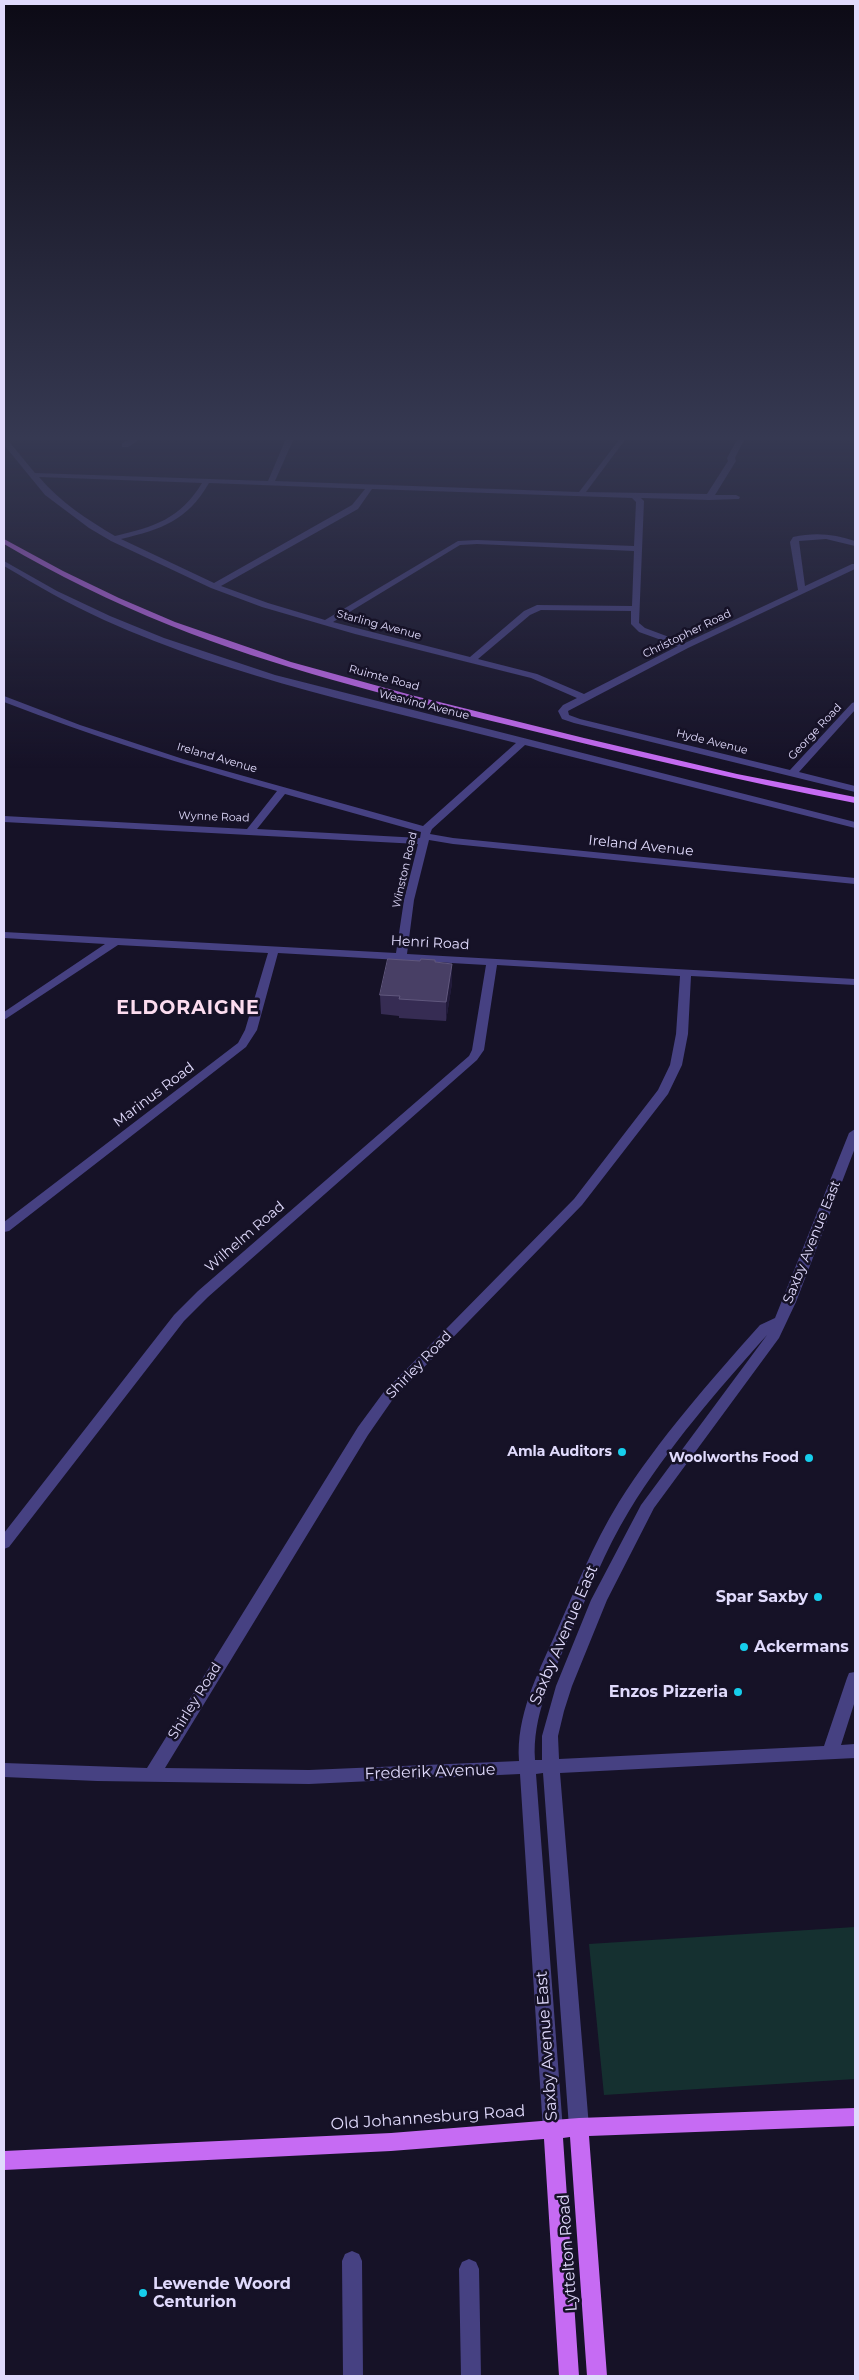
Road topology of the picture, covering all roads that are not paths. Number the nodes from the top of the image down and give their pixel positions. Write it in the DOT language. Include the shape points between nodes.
graph roads {
  1 [pos="13,547"];
  2 [pos="131,547"];
  3 [pos="283,547"];
  4 [pos="451,547"];
  5 [pos="594,547"];
  6 [pos="795,547"];
  7 [pos="638,549"];
  8 [pos="4,563"];
  9 [pos="855,566"];
  10 [pos="214,586"];
  11 [pos="802,590"];
  12 [pos="634,610"];
  13 [pos="326,622"];
  14 [pos="685,646"];
  15 [pos="472,660"];
  16 [pos="585,698"];
  17 [pos="4,699"];
  18 [pos="855,705"];
  19 [pos="564,715"];
  20 [pos="523,742"];
  21 [pos="792,774"];
  22 [pos="777,785"];
  23 [pos="855,789"];
  24 [pos="283,790"];
  25 [pos="855,800"];
  26 [pos="855,808"];
  27 [pos="4,819"];
  28 [pos="855,825"];
  29 [pos="250,831"];
  30 [pos="425,836"];
  31 [pos="855,882"];
  32 [pos="4,935"];
  33 [pos="116,941"];
  34 [pos="274,950"];
  35 [pos="401,956"];
  36 [pos="492,962"];
  37 [pos="686,972"];
  38 [pos="855,982"];
  39 [pos="4,1017"];
  40 [pos="855,1133"];
  41 [pos="4,1228"];
  42 [pos="778,1322"];
  43 [pos="4,1543"];
  44 [pos="855,1678"];
  45 [pos="855,1750"];
  46 [pos="830,1752"];
  47 [pos="551,1766"];
  48 [pos="528,1768"];
  49 [pos="4,1770"];
  50 [pos="152,1774"];
  51 [pos="855,2117"];
  52 [pos="579,2127"];
  53 [pos="553,2130"];
  54 [pos="4,2161"];
  55 [pos="352,2261"];
  56 [pos="469,2269"];
  57 [pos="353,2376"];
  58 [pos="471,2376"];
  59 [pos="569,2376"];
  60 [pos="597,2376"];
  1 -- 22 [label="main road, Ruimte Road" via="99,594 195,634 274,661 507,722"];
  2 -- 10 [label="street, Starling Avenue"];
  3 -- 10 [label="street"];
  4 -- 13 [label="street"];
  5 -- 7 [label="street"];
  6 -- 11 [label="street"];
  7 -- 12 [label="street"];
  8 -- 20 [label="street, Weavind Avenue" via="67,599 171,644 298,684"];
  9 -- 11 [label="street, Christopher Road"];
  10 -- 13 [label="street, Starling Avenue"];
  11 -- 14 [label="street, Christopher Road"];
  12 -- 14 [label="street" via="636,627"];
  12 -- 15 [label="street" via="540,607 527,613"];
  13 -- 15 [label="street, Starling Avenue"];
  14 -- 16 [label="street, Christopher Road"];
  15 -- 16 [label="street, Starling Avenue" via="534,676"];
  16 -- 19 [label="street, Christopher Road" via="566,707"];
  17 -- 24 [label="street, Ireland Avenue" via="180,761"];
  18 -- 21 [label="street, George Road"];
  19 -- 21 [label="street, Hyde Avenue" via="577,721"];
  20 -- 28 [label="street, Weavind Avenue"];
  20 -- 30 [label="street, Winston Road" via="435,819"];
  21 -- 23 [label="street, Hyde Avenue"];
  22 -- 25 [label="main road, Ruimte Road"];
  22 -- 26 [label="main road, Ruimte Road"];
  24 -- 29 [label="street"];
  24 -- 30 [label="street, Ireland Avenue"];
  27 -- 29 [label="street, Wynne Road"];
  29 -- 30 [label="street, Wynne Road"];
  30 -- 31 [label="street, Ireland Avenue"];
  30 -- 35 [label="street, Winston Road"];
  32 -- 33 [label="street, Henri Road"];
  33 -- 34 [label="street, Henri Road"];
  33 -- 39 [label="street"];
  34 -- 35 [label="street, Henri Road"];
  34 -- 41 [label="street, Marinus Road" via="251,1030 242,1045"];
  35 -- 36 [label="street, Henri Road"];
  36 -- 37 [label="street, Henri Road"];
  36 -- 43 [label="street, Wilhelm Road" via="478,1050 473,1058 179,1318"];
  37 -- 38 [label="street, Henri Road"];
  37 -- 50 [label="street, Shirley Road" via="682,1034 676,1065 664,1091 578,1202 383,1402"];
  40 -- 42 [label="street, Saxby Avenue East" via="789,1302"];
  42 -- 47 [label="street, Saxby Avenue East" via="772,1338 648,1505 617,1564 564,1686 550,1736"];
  42 -- 48 [label="street, Saxby Avenue East" via="765,1328 751,1344 664,1451 620,1515 537,1690 526,1744"];
  44 -- 46 [label="street"];
  45 -- 46 [label="street, Frederik Avenue"];
  46 -- 47 [label="street, Frederik Avenue"];
  47 -- 48 [label="street, Frederik Avenue"];
  47 -- 52 [label="street, Saxby Avenue East"];
  48 -- 50 [label="street, Frederik Avenue" via="309,1777"];
  48 -- 53 [label="street, Saxby Avenue East"];
  49 -- 50 [label="street, Frederik Avenue"];
  51 -- 52 [label="main road, Old Johannesburg Road"];
  52 -- 53 [label="main road, Old Johannesburg Road"];
  52 -- 60 [label="main road, Lyttelton Road"];
  53 -- 54 [label="main road, Old Johannesburg Road"];
  53 -- 59 [label="main road, Lyttelton Road"];
  55 -- 57 [label="street"];
  56 -- 58 [label="street"];
}
